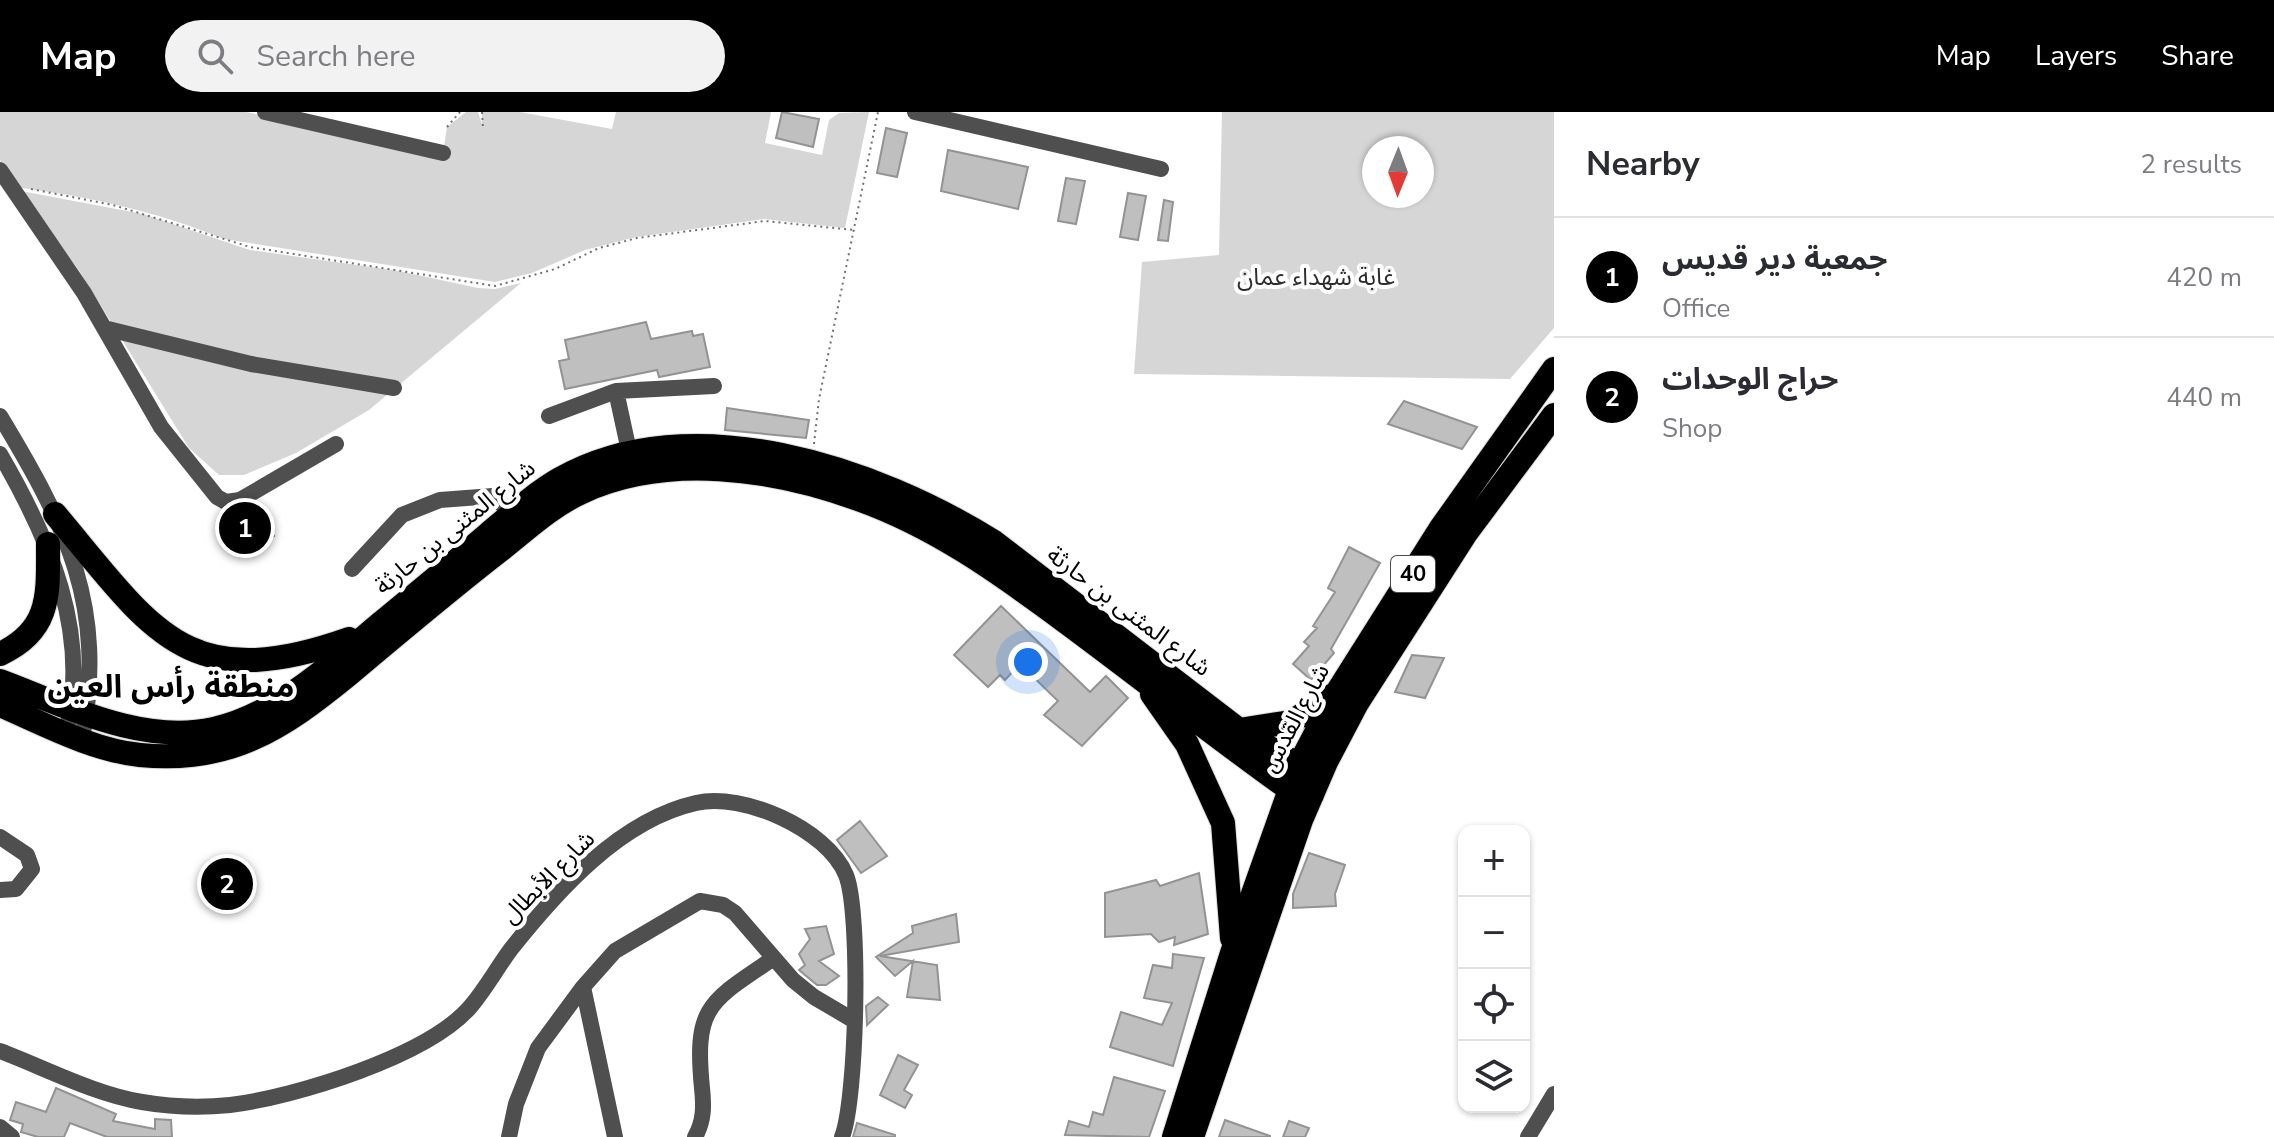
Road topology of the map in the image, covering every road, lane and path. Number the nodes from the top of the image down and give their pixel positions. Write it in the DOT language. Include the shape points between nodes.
graph roads {
  1 [pos="265,112"];
  2 [pos="460,112"];
  3 [pos="482,112"];
  4 [pos="878,112"];
  5 [pos="915,112"];
  6 [pos="447,127"];
  7 [pos="483,128"];
  8 [pos="443,153"];
  9 [pos="1161,169"];
  10 [pos="0,170"];
  11 [pos="10,187"];
  12 [pos="854,230"];
  13 [pos="104,328"];
  14 [pos="1554,369"];
  15 [pos="714,386"];
  16 [pos="394,388"];
  17 [pos="616,391"];
  18 [pos="1554,415"];
  19 [pos="0,416"];
  20 [pos="549,416"];
  21 [pos="336,444"];
  22 [pos="629,451"];
  23 [pos="0,454"];
  24 [pos="812,461"];
  25 [pos="55,514"];
  26 [pos="512,514"];
  27 [pos="48,544"];
  28 [pos="352,569"];
  29 [pos="370,632"];
  30 [pos="0,654"];
  31 [pos="1139,675"];
  32 [pos="0,681"];
  33 [pos="1338,691"];
  34 [pos="0,705"];
  35 [pos="80,711"];
  36 [pos="1239,730"];
  37 [pos="74,735"];
  38 [pos="1304,782"];
  39 [pos="0,837"];
  40 [pos="0,890"];
  41 [pos="1232,953"];
  42 [pos="774,958"];
  43 [pos="583,987"];
  44 [pos="853,1020"];
  45 [pos="0,1051"];
  46 [pos="1554,1094"];
  47 [pos="0,1127"];
  48 [pos="12,1137"];
  49 [pos="509,1137"];
  50 [pos="615,1137"];
  51 [pos="695,1137"];
  52 [pos="842,1137"];
  53 [pos="1174,1137"];
  54 [pos="1192,1137"];
  55 [pos="1528,1137"];
  1 -- 8 [label="street"];
  2 -- 6 [label="path"];
  3 -- 7 [label="path"];
  4 -- 12 [label="path"];
  5 -- 9 [label="street"];
  10 -- 11 [label="street"];
  11 -- 12 [label="path" via="113,205 250,247 495,286 637,238 765,221"];
  11 -- 13 [label="street"];
  12 -- 24 [label="path" via="819,399"];
  13 -- 16 [label="street" via="251,364"];
  13 -- 21 [label="street" via="176,449 226,502 240,500"];
  14 -- 33 [label="highway, شارع القدس / 40" via="1441,528"];
  15 -- 17 [label="street"];
  17 -- 20 [label="street"];
  17 -- 22 [label="street"];
  18 -- 38 [label="highway, شارع القدس / 40" via="1466,533"];
  19 -- 25 [label="street"];
  22 -- 24 [label="highway, شارع المثنى بن حارثة" via="727,449"];
  22 -- 26 [label="highway, شارع المثنى بن حارثة" via="558,480"];
  23 -- 27 [label="street"];
  24 -- 36 [label="highway, شارع المثنى بن حارثة" via="916,498 958,519"];
  25 -- 29 [label="highway" via="143,619 190,650 217,658 276,659"];
  25 -- 35 [label="street" via="85,598 91,632 92,660"];
  26 -- 28 [label="street" via="493,496 440,500 402,515"];
  26 -- 29 [label="highway, شارع المثنى بن حارثة"];
  27 -- 30 [label="highway" via="48,592 40,620 29,636"];
  27 -- 35 [label="street" via="68,619"];
  29 -- 35 [label="highway, شارع المثنى بن حارثة" via="276,704 213,729 140,731"];
  31 -- 37 [label="highway, شارع المثنى بن حارثة" via="987,564 921,524 806,483 673,469 631,475 581,492 547,513 304,711 239,747 139,755"];
  31 -- 38 [label="highway, شارع المثنى بن حارثة"];
  31 -- 41 [label="highway" via="1187,744 1223,823"];
  32 -- 35 [label="highway, شارع المثنى بن حارثة"];
  33 -- 36 [label="highway" via="1291,722"];
  33 -- 38 [label="highway, شارع القدس / 40"];
  34 -- 37 [label="highway, شارع المثنى بن حارثة"];
  35 -- 37 [label="street"];
  36 -- 38 [label="highway, شارع المثنى بن حارثة"];
  38 -- 41 [label="highway, شارع القدس / 40"];
  38 -- 54 [label="highway, شارع القدس / 40"];
  39 -- 40 [label="street" via="27,855 32,869 16,889"];
  41 -- 53 [label="highway, شارع القدس / 40"];
  42 -- 43 [label="street" via="735,913 700,901 633,938"];
  42 -- 44 [label="street" via="814,997"];
  42 -- 51 [label="street" via="720,995 704,1018 698,1046 704,1108"];
  43 -- 49 [label="street" via="538,1048"];
  43 -- 50 [label="street"];
  44 -- 45 [label="street, شارع الأبطال" via="853,916 839,862 827,846 766,811 719,801 668,813 615,843 551,902 459,1019 429,1040 360,1069 262,1099 183,1107 119,1096"];
  44 -- 52 [label="street, شارع الأبطال" via="853,1091"];
  46 -- 55 [label="street"];
  47 -- 48 [label="street"];
}
